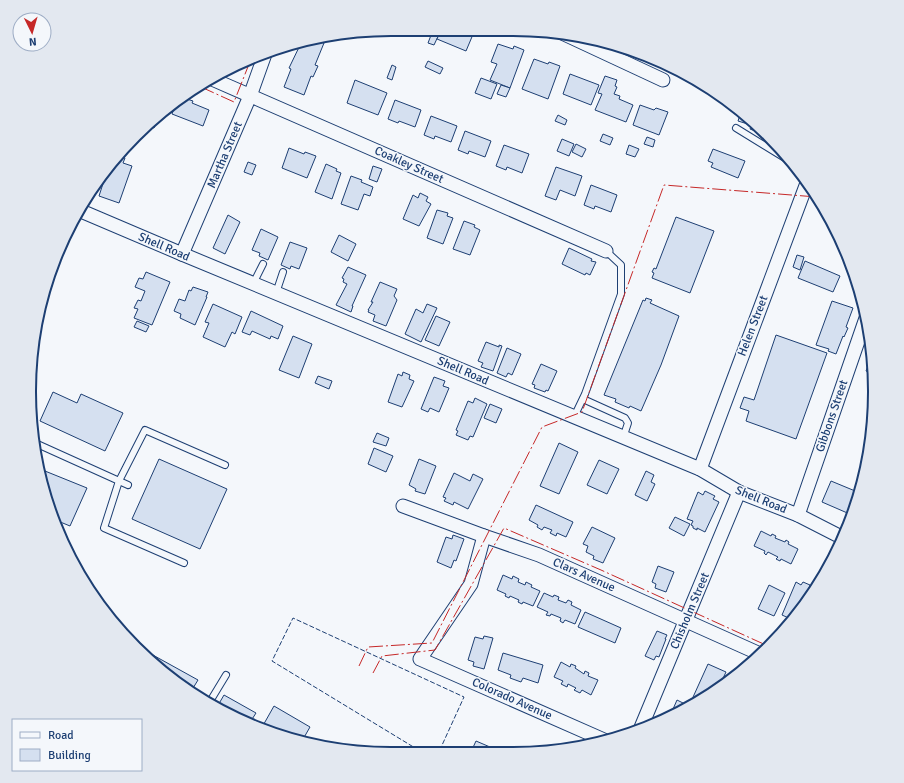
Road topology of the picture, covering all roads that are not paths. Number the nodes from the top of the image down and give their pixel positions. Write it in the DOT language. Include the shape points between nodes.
graph roads {
  1 [pos="585,44"];
  2 [pos="263,60"];
  3 [pos="664,80"];
  4 [pos="218,82"];
  5 [pos="250,96"];
  6 [pos="736,128"];
  7 [pos="776,152"];
  8 [pos="805,189"];
  9 [pos="85,213"];
  10 [pos="606,251"];
  11 [pos="182,254"];
  12 [pos="263,264"];
  13 [pos="284,272"];
  14 [pos="253,284"];
  15 [pos="276,293"];
  16 [pos="862,329"];
  17 [pos="583,399"];
  18 [pos="574,417"];
  19 [pos="623,438"];
  20 [pos="40,445"];
  21 [pos="225,465"];
  22 [pos="700,470"];
  23 [pos="119,481"];
  24 [pos="128,485"];
  25 [pos="739,492"];
  26 [pos="403,506"];
  27 [pos="798,515"];
  28 [pos="838,535"];
  29 [pos="484,536"];
  30 [pos="184,563"];
  31 [pos="686,620"];
  32 [pos="755,652"];
  33 [pos="226,675"];
  34 [pos="212,698"];
  35 [pos="643,722"];
  36 [pos="597,737"];
  1 -- 3 [label="street"];
  2 -- 5 [label="street, Martha Street"];
  4 -- 5 [label="street, Coakley Street"];
  5 -- 10 [label="street, Coakley Street"];
  5 -- 11 [label="street, Martha Street"];
  6 -- 7 [label="lane"];
  8 -- 22 [label="street, Helen Street"];
  9 -- 11 [label="street, Shell Road"];
  10 -- 17 [label="lane" via="621,265 621,294"];
  11 -- 14 [label="street, Shell Road"];
  12 -- 14 [label="lane"];
  13 -- 15 [label="lane"];
  14 -- 15 [label="street, Shell Road"];
  15 -- 18 [label="street, Shell Road"];
  16 -- 27 [label="street, Gibbons Street"];
  17 -- 18 [label="lane"];
  17 -- 19 [label="lane" via="625,418 628,423"];
  18 -- 19 [label="street, Shell Road"];
  19 -- 22 [label="street, Shell Road"];
  20 -- 23 [label="lane"];
  21 -- 23 [label="lane" via="145,430"];
  22 -- 25 [label="street, Shell Road"];
  23 -- 24 [label="lane"];
  23 -- 30 [label="lane" via="104,528"];
  25 -- 27 [label="street, Shell Road"];
  25 -- 31 [label="street, Chisholm Street"];
  26 -- 29 [label="street, Clars Avenue"];
  27 -- 28 [label="street, Shell Road"];
  29 -- 31 [label="street, Clars Avenue" via="539,555"];
  29 -- 36 [label="street, Colorado Avenue" via="471,584 420,659"];
  31 -- 32 [label="street, Clars Avenue"];
  31 -- 35 [label="street, Chisholm Street"];
  33 -- 34 [label="lane"];
}
